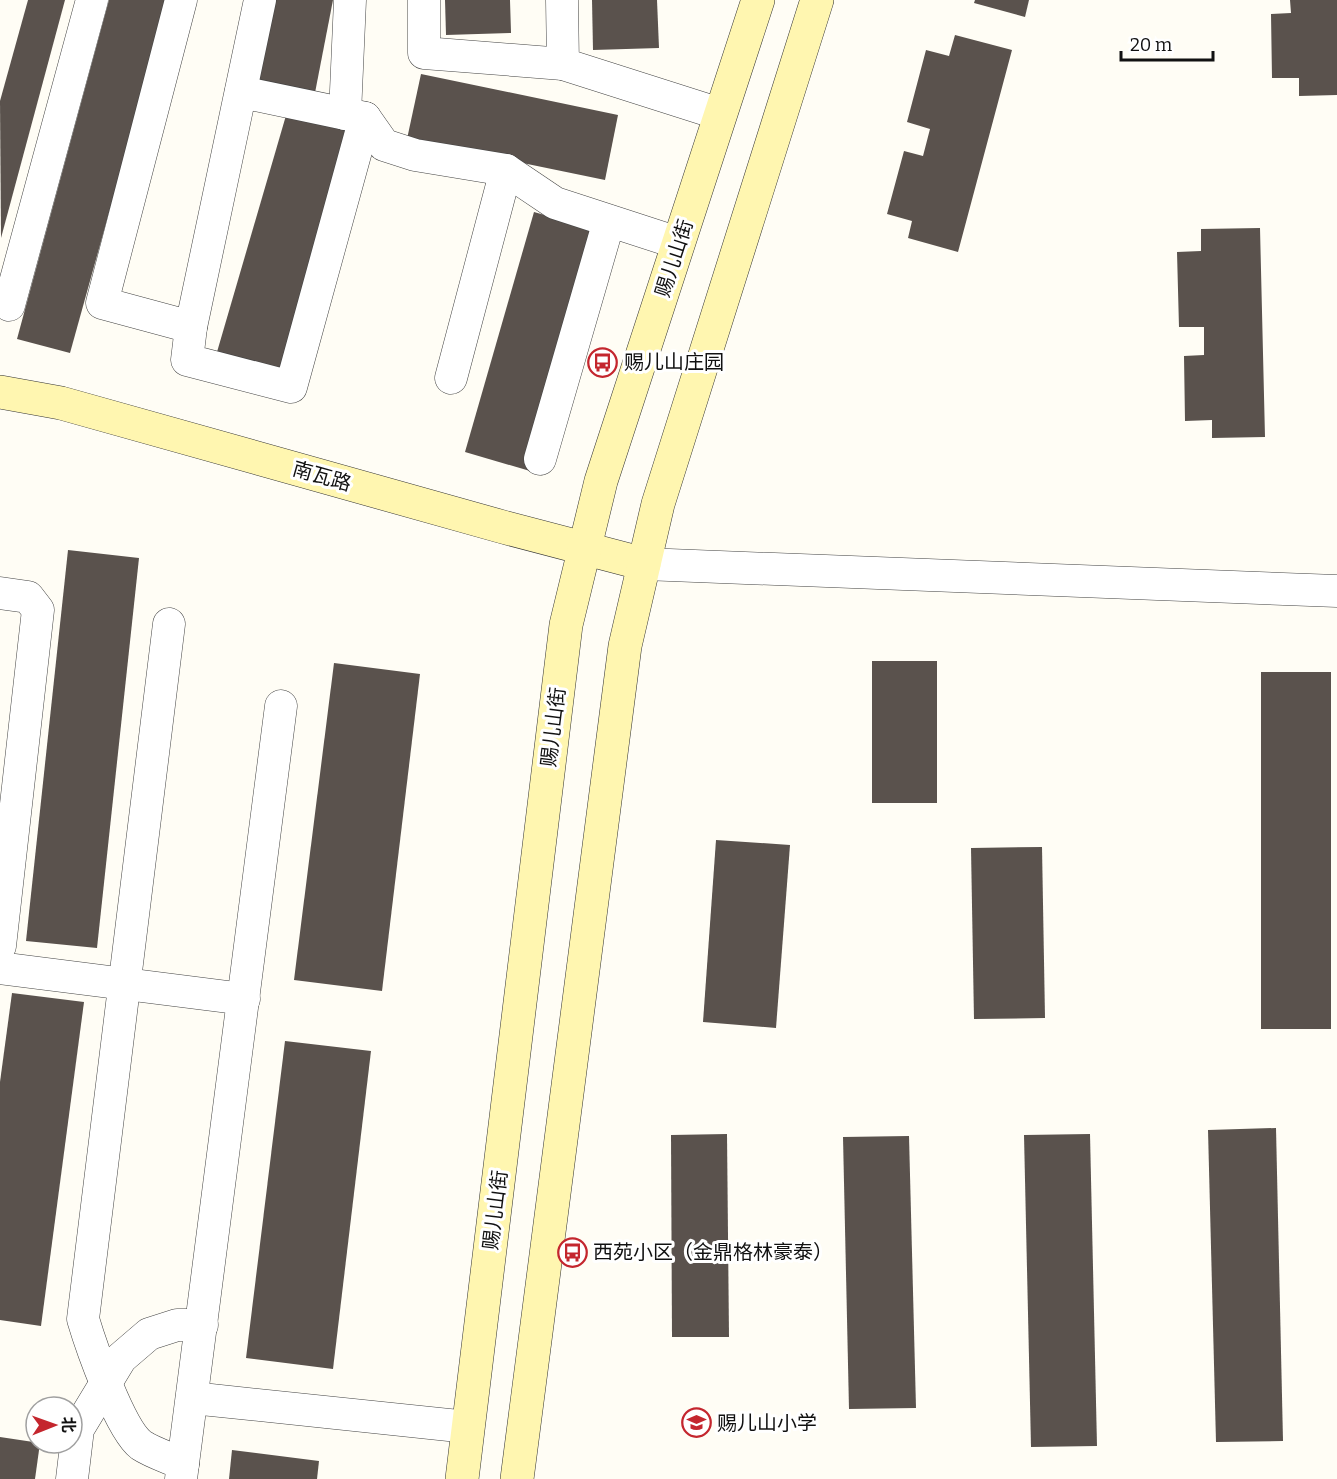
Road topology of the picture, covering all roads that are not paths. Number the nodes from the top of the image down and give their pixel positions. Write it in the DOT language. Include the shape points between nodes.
graph roads {
  1 [pos="92,0"];
  2 [pos="181,0"];
  3 [pos="260,0"];
  4 [pos="350,0"];
  5 [pos="424,0"];
  6 [pos="562,0"];
  7 [pos="758,0"];
  8 [pos="817,0"];
  9 [pos="563,64"];
  10 [pos="241,92"];
  11 [pos="720,114"];
  12 [pos="355,116"];
  13 [pos="506,170"];
  14 [pos="609,221"];
  15 [pos="678,243"];
  16 [pos="9,305"];
  17 [pos="191,327"];
  18 [pos="451,378"];
  19 [pos="0,392"];
  20 [pos="540,459"];
  21 [pos="584,549"];
  22 [pos="644,564"];
  23 [pos="1337,591"];
  24 [pos="0,593"];
  25 [pos="169,624"];
  26 [pos="281,706"];
  27 [pos="0,945"];
  28 [pos="0,968"];
  29 [pos="123,984"];
  30 [pos="244,999"];
  31 [pos="202,1325"];
  32 [pos="105,1382"];
  33 [pos="192,1398"];
  34 [pos="468,1427"];
  35 [pos="182,1472"];
  36 [pos="72,1479"];
  37 [pos="462,1479"];
  38 [pos="517,1479"];
  1 -- 16 [label="street"];
  2 -- 17 [label="street" via="102,303"];
  3 -- 10 [label="street"];
  4 -- 12 [label="street"];
  5 -- 9 [label="street" via="424,53"];
  6 -- 9 [label="street"];
  7 -- 11 [label="main road, 赐儿山街"];
  8 -- 22 [label="main road" via="658,504"];
  9 -- 11 [label="street"];
  10 -- 12 [label="street"];
  10 -- 17 [label="street"];
  11 -- 15 [label="main road, 赐儿山街"];
  12 -- 13 [label="street" via="384,145"];
  12 -- 17 [label="street" via="291,387 187,360"];
  13 -- 14 [label="street" via="555,203"];
  13 -- 18 [label="street"];
  14 -- 15 [label="street"];
  14 -- 20 [label="street"];
  15 -- 21 [label="main road, 赐儿山街" via="601,481"];
  19 -- 21 [label="main road, 南瓦路" via="62,403"];
  21 -- 22 [label="main road, 南瓦路"];
  21 -- 34 [label="main road, 赐儿山街" via="566,625"];
  22 -- 23 [label="street"];
  22 -- 38 [label="main road" via="625,646"];
  24 -- 27 [label="street" via="28,597 38,610"];
  25 -- 29 [label="street"];
  26 -- 30 [label="street"];
  28 -- 29 [label="street"];
  29 -- 30 [label="street"];
  29 -- 32 [label="street" via="82,1319"];
  30 -- 31 [label="street"];
  31 -- 32 [label="street" via="177,1325 149,1334 121,1358"];
  31 -- 33 [label="street"];
  32 -- 35 [label="street" via="140,1444"];
  32 -- 36 [label="street" via="78,1429"];
  33 -- 34 [label="street"];
  33 -- 35 [label="street"];
  34 -- 37 [label="main road, 赐儿山街"];
}
